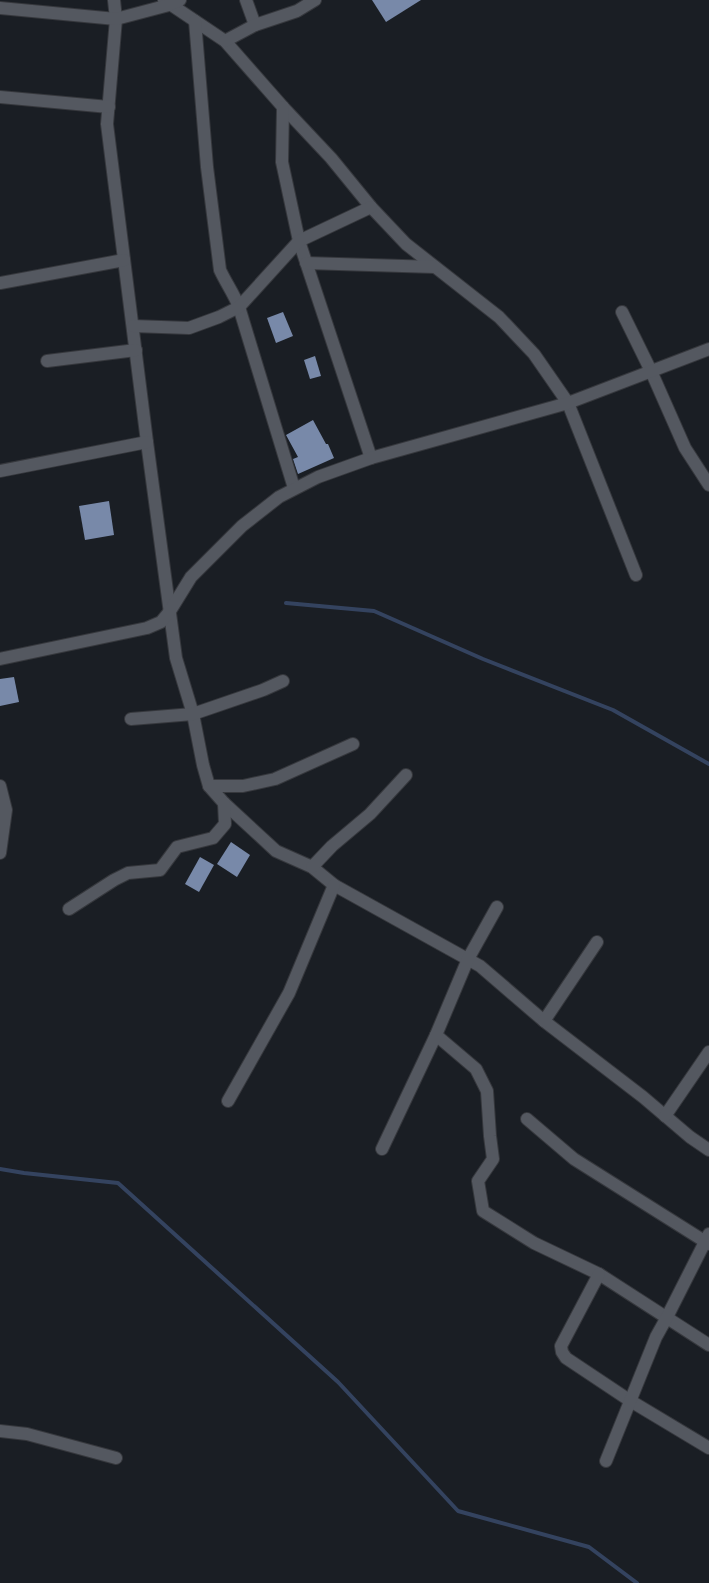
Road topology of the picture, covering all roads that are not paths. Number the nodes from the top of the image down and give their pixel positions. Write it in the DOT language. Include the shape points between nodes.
graph roads {
  1 [pos="114,0"];
  2 [pos="246,0"];
  3 [pos="315,0"];
  4 [pos="171,2"];
  5 [pos="0,8"];
  6 [pos="116,19"];
  7 [pos="195,21"];
  8 [pos="255,25"];
  9 [pos="225,40"];
  10 [pos="0,96"];
  11 [pos="109,107"];
  12 [pos="283,108"];
  13 [pos="371,207"];
  14 [pos="299,241"];
  15 [pos="124,260"];
  16 [pos="306,264"];
  17 [pos="435,267"];
  18 [pos="0,283"];
  19 [pos="239,307"];
  20 [pos="622,312"];
  21 [pos="133,326"];
  22 [pos="709,349"];
  23 [pos="136,350"];
  24 [pos="47,361"];
  25 [pos="651,371"];
  26 [pos="568,403"];
  27 [pos="147,442"];
  28 [pos="371,458"];
  29 [pos="0,471"];
  30 [pos="709,485"];
  31 [pos="294,488"];
  32 [pos="636,575"];
  33 [pos="170,611"];
  34 [pos="0,659"];
  35 [pos="283,681"];
  36 [pos="193,714"];
  37 [pos="131,719"];
  38 [pos="353,744"];
  39 [pos="406,775"];
  40 [pos="0,786"];
  41 [pos="209,786"];
  42 [pos="224,803"];
  43 [pos="0,853"];
  44 [pos="312,867"];
  45 [pos="334,885"];
  46 [pos="497,907"];
  47 [pos="69,909"];
  48 [pos="597,942"];
  49 [pos="468,958"];
  50 [pos="544,1021"];
  51 [pos="436,1035"];
  52 [pos="709,1052"];
  53 [pos="228,1101"];
  54 [pos="665,1116"];
  55 [pos="528,1119"];
  56 [pos="382,1149"];
  57 [pos="709,1150"];
  58 [pos="707,1239"];
  59 [pos="599,1274"];
  60 [pos="666,1319"];
  61 [pos="709,1345"];
  62 [pos="629,1400"];
  63 [pos="0,1431"];
  64 [pos="709,1448"];
  65 [pos="116,1458"];
  66 [pos="606,1461"];
  1 -- 6 [label="street"];
  2 -- 8 [label="street"];
  3 -- 8 [label="street" via="297,11"];
  4 -- 6 [label="street"];
  4 -- 7 [label="street"];
  5 -- 6 [label="street"];
  6 -- 11 [label="street"];
  7 -- 9 [label="street"];
  7 -- 19 [label="street" via="207,167 220,270"];
  8 -- 9 [label="street"];
  9 -- 12 [label="street"];
  10 -- 11 [label="street"];
  11 -- 15 [label="street" via="107,124"];
  12 -- 13 [label="street" via="331,158"];
  12 -- 14 [label="street" via="282,162"];
  13 -- 14 [label="street"];
  13 -- 17 [label="street" via="406,244"];
  14 -- 16 [label="street"];
  14 -- 19 [label="street"];
  15 -- 18 [label="street"];
  15 -- 21 [label="street"];
  16 -- 17 [label="street"];
  16 -- 28 [label="street"];
  17 -- 26 [label="street" via="499,317 534,354"];
  19 -- 21 [label="street" via="214,320 189,328"];
  19 -- 31 [label="street"];
  20 -- 25 [label="street"];
  21 -- 23 [label="street"];
  22 -- 25 [label="street"];
  23 -- 24 [label="street"];
  23 -- 27 [label="street"];
  25 -- 26 [label="street"];
  25 -- 30 [label="street" via="685,448"];
  26 -- 28 [label="street"];
  26 -- 32 [label="street"];
  27 -- 29 [label="street"];
  27 -- 33 [label="street"];
  28 -- 31 [label="street"];
  31 -- 33 [label="street" via="278,496 242,526 191,577"];
  33 -- 34 [label="street" via="161,622 146,628"];
  33 -- 36 [label="street" via="176,658"];
  35 -- 36 [label="street"];
  36 -- 37 [label="street"];
  36 -- 41 [label="street"];
  38 -- 41 [label="street" via="275,779 243,786"];
  39 -- 44 [label="street" via="370,814 332,846"];
  40 -- 43 [label="street" via="6,810"];
  41 -- 42 [label="street"];
  42 -- 44 [label="street" via="276,850"];
  42 -- 47 [label="street" via="226,824 212,838 177,847 160,870 128,873"];
  44 -- 45 [label="street"];
  45 -- 49 [label="street"];
  45 -- 53 [label="street" via="289,993"];
  46 -- 49 [label="street"];
  48 -- 50 [label="street"];
  49 -- 50 [label="street"];
  49 -- 51 [label="street"];
  50 -- 54 [label="street"];
  51 -- 56 [label="street"];
  51 -- 59 [label="street" via="476,1068 487,1091 493,1159 478,1181 483,1211 534,1243"];
  52 -- 54 [label="street"];
  54 -- 57 [label="street"];
  55 -- 58 [label="street" via="574,1159"];
  58 -- 60 [label="street"];
  59 -- 60 [label="street"];
  59 -- 62 [label="street" via="561,1346 562,1352 566,1358"];
  60 -- 61 [label="street"];
  60 -- 62 [label="street"];
  62 -- 64 [label="street"];
  62 -- 66 [label="street"];
  63 -- 65 [label="street" via="27,1434"];
}
